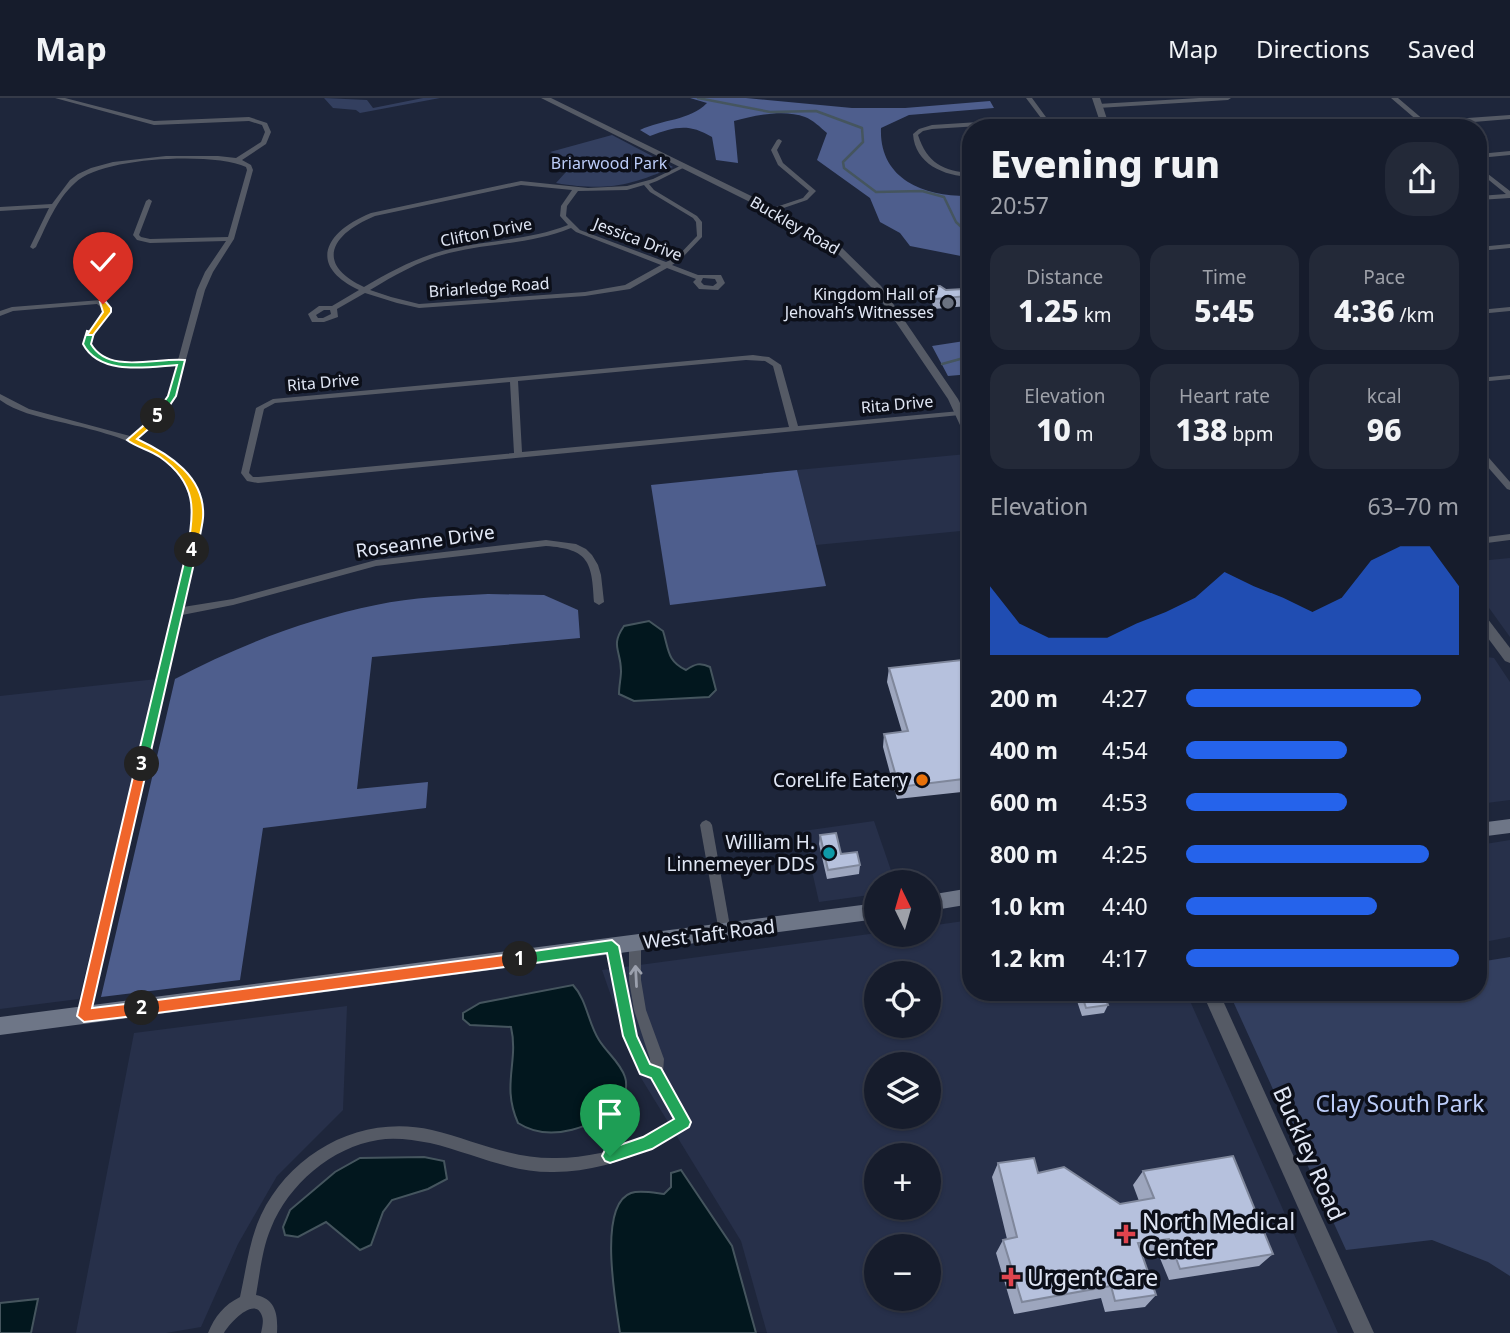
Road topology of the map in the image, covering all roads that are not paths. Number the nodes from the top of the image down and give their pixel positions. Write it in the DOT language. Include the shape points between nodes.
graph roads {
  1 [pos="58,98"];
  2 [pos="101,98"];
  3 [pos="545,98"];
  4 [pos="1029,98"];
  5 [pos="1228,98"];
  6 [pos="1394,98"];
  7 [pos="1097,102"];
  8 [pos="87,106"];
  9 [pos="1510,117"];
  10 [pos="1044,119"];
  11 [pos="1103,119"];
  12 [pos="1420,119"];
  13 [pos="1487,119"];
  14 [pos="962,125"];
  15 [pos="779,141"];
  16 [pos="1510,153"];
  17 [pos="1487,155"];
  18 [pos="239,159"];
  19 [pos="684,166"];
  20 [pos="962,174"];
  21 [pos="1487,176"];
  22 [pos="645,183"];
  23 [pos="576,188"];
  24 [pos="1510,195"];
  25 [pos="1487,197"];
  26 [pos="149,201"];
  27 [pos="54,206"];
  28 [pos="0,209"];
  29 [pos="772,210"];
  30 [pos="571,226"];
  31 [pos="231,239"];
  32 [pos="1510,246"];
  33 [pos="33,247"];
  34 [pos="1487,248"];
  35 [pos="666,265"];
  36 [pos="698,277"];
  37 [pos="368,289"];
  38 [pos="333,308"];
  39 [pos="1510,309"];
  40 [pos="1487,311"];
  41 [pos="0,314"];
  42 [pos="182,362"];
  43 [pos="1510,377"];
  44 [pos="514,379"];
  45 [pos="1487,379"];
  46 [pos="0,396"];
  47 [pos="960,413"];
  48 [pos="962,417"];
  49 [pos="794,428"];
  50 [pos="131,440"];
  51 [pos="518,454"];
  52 [pos="1487,461"];
  53 [pos="1510,487"];
  54 [pos="1510,537"];
  55 [pos="1487,540"];
  56 [pos="599,602"];
  57 [pos="177,612"];
  58 [pos="1487,628"];
  59 [pos="1510,658"];
  60 [pos="706,825"];
  61 [pos="1510,826"];
  62 [pos="1487,829"];
  63 [pos="962,898"];
  64 [pos="942,901"];
  65 [pos="864,914"];
  66 [pos="725,932"];
  67 [pos="635,943"];
  68 [pos="612,946"];
  69 [pos="1214,1001"];
  70 [pos="84,1016"];
  71 [pos="0,1026"];
  72 [pos="656,1073"];
  73 [pos="247,1301"];
  74 [pos="216,1333"];
  75 [pos="269,1333"];
  76 [pos="1364,1333"];
  1 -- 8 [label="street"];
  2 -- 8 [label="street"];
  3 -- 19 [label="street, Buckley Road"];
  4 -- 10 [label="street"];
  5 -- 7 [label="street"];
  6 -- 12 [label="street"];
  7 -- 11 [label="street"];
  8 -- 18 [label="street" via="154,122 255,119 265,124 264,143"];
  9 -- 13 [label="street"];
  14 -- 20 [label="street" via="917,132 916,141 927,162"];
  15 -- 29 [label="street" via="774,150 780,164 813,191 805,199"];
  16 -- 17 [label="street"];
  18 -- 27 [label="street" via="208,156 106,164 77,177"];
  18 -- 31 [label="street" via="250,170"];
  19 -- 22 [label="street, Briarledge Road"];
  19 -- 29 [label="street, Buckley Road"];
  21 -- 24 [label="street"];
  22 -- 23 [label="street, Briarledge Road" via="613,190"];
  22 -- 35 [label="street, Briarledge Road" via="699,222 700,236 694,245"];
  23 -- 30 [label="street, Jessica Drive" via="564,205 563,216"];
  23 -- 37 [label="street, Briarledge Road" via="505,184 358,220 338,235 331,256 336,272"];
  24 -- 25 [label="street"];
  26 -- 31 [label="street" via="136,235 139,239"];
  27 -- 28 [label="street"];
  27 -- 33 [label="street"];
  29 -- 47 [label="street, Buckley Road" via="823,238 860,268"];
  30 -- 35 [label="street, Jessica Drive" via="593,239"];
  30 -- 37 [label="street, Clifton Drive" via="447,252"];
  31 -- 42 [label="street" via="201,290"];
  32 -- 34 [label="street"];
  35 -- 36 [label="street, Jessica Drive"];
  35 -- 37 [label="street, Briarledge Road" via="643,280 609,291 445,306 406,304"];
  37 -- 38 [label="street, Clifton Drive"];
  39 -- 40 [label="street"];
  41 -- 42 [label="street" via="12,309 98,302 107,312 87,344 98,358 121,365"];
  42 -- 50 [label="street" via="162,412"];
  43 -- 45 [label="street"];
  44 -- 49 [label="street, Rita Drive" via="766,358 777,365"];
  44 -- 51 [label="street"];
  44 -- 51 [label="street, Rita Drive" via="267,402 260,408 245,473 258,480"];
  46 -- 50 [label="street" via="19,409"];
  47 -- 48 [label="street, Buckley Road"];
  47 -- 49 [label="street, Rita Drive"];
  49 -- 51 [label="street, Rita Drive"];
  50 -- 57 [label="street" via="151,447 178,467 197,501 196,532"];
  52 -- 53 [label="street"];
  54 -- 55 [label="street"];
  56 -- 57 [label="street, Roseanne Drive" via="593,560 571,545 546,544 376,563 233,603"];
  57 -- 70 [label="street"];
  58 -- 59 [label="street"];
  60 -- 66 [label="street"];
  61 -- 62 [label="main road"];
  63 -- 64 [label="main road"];
  65 -- 66 [label="main road, West Taft Road"];
  66 -- 67 [label="main road, West Taft Road"];
  67 -- 68 [label="main road, West Taft Road"];
  72 -- 67 [label="street, one-way" via="657,1059 635,980"];
  68 -- 70 [label="main road, West Taft Road"];
  68 -- 72 [label="street" via="630,1036 645,1069"];
  69 -- 76 [label="street, Buckley Road"];
  70 -- 71 [label="main road, West Taft Road"];
  72 -- 73 [label="street" via="684,1122 610,1156 543,1166 399,1132 349,1141 328,1152 302,1172 267,1218"];
  73 -- 74 [label="street" via="231,1309"];
  73 -- 75 [label="street" via="266,1308"];
}
